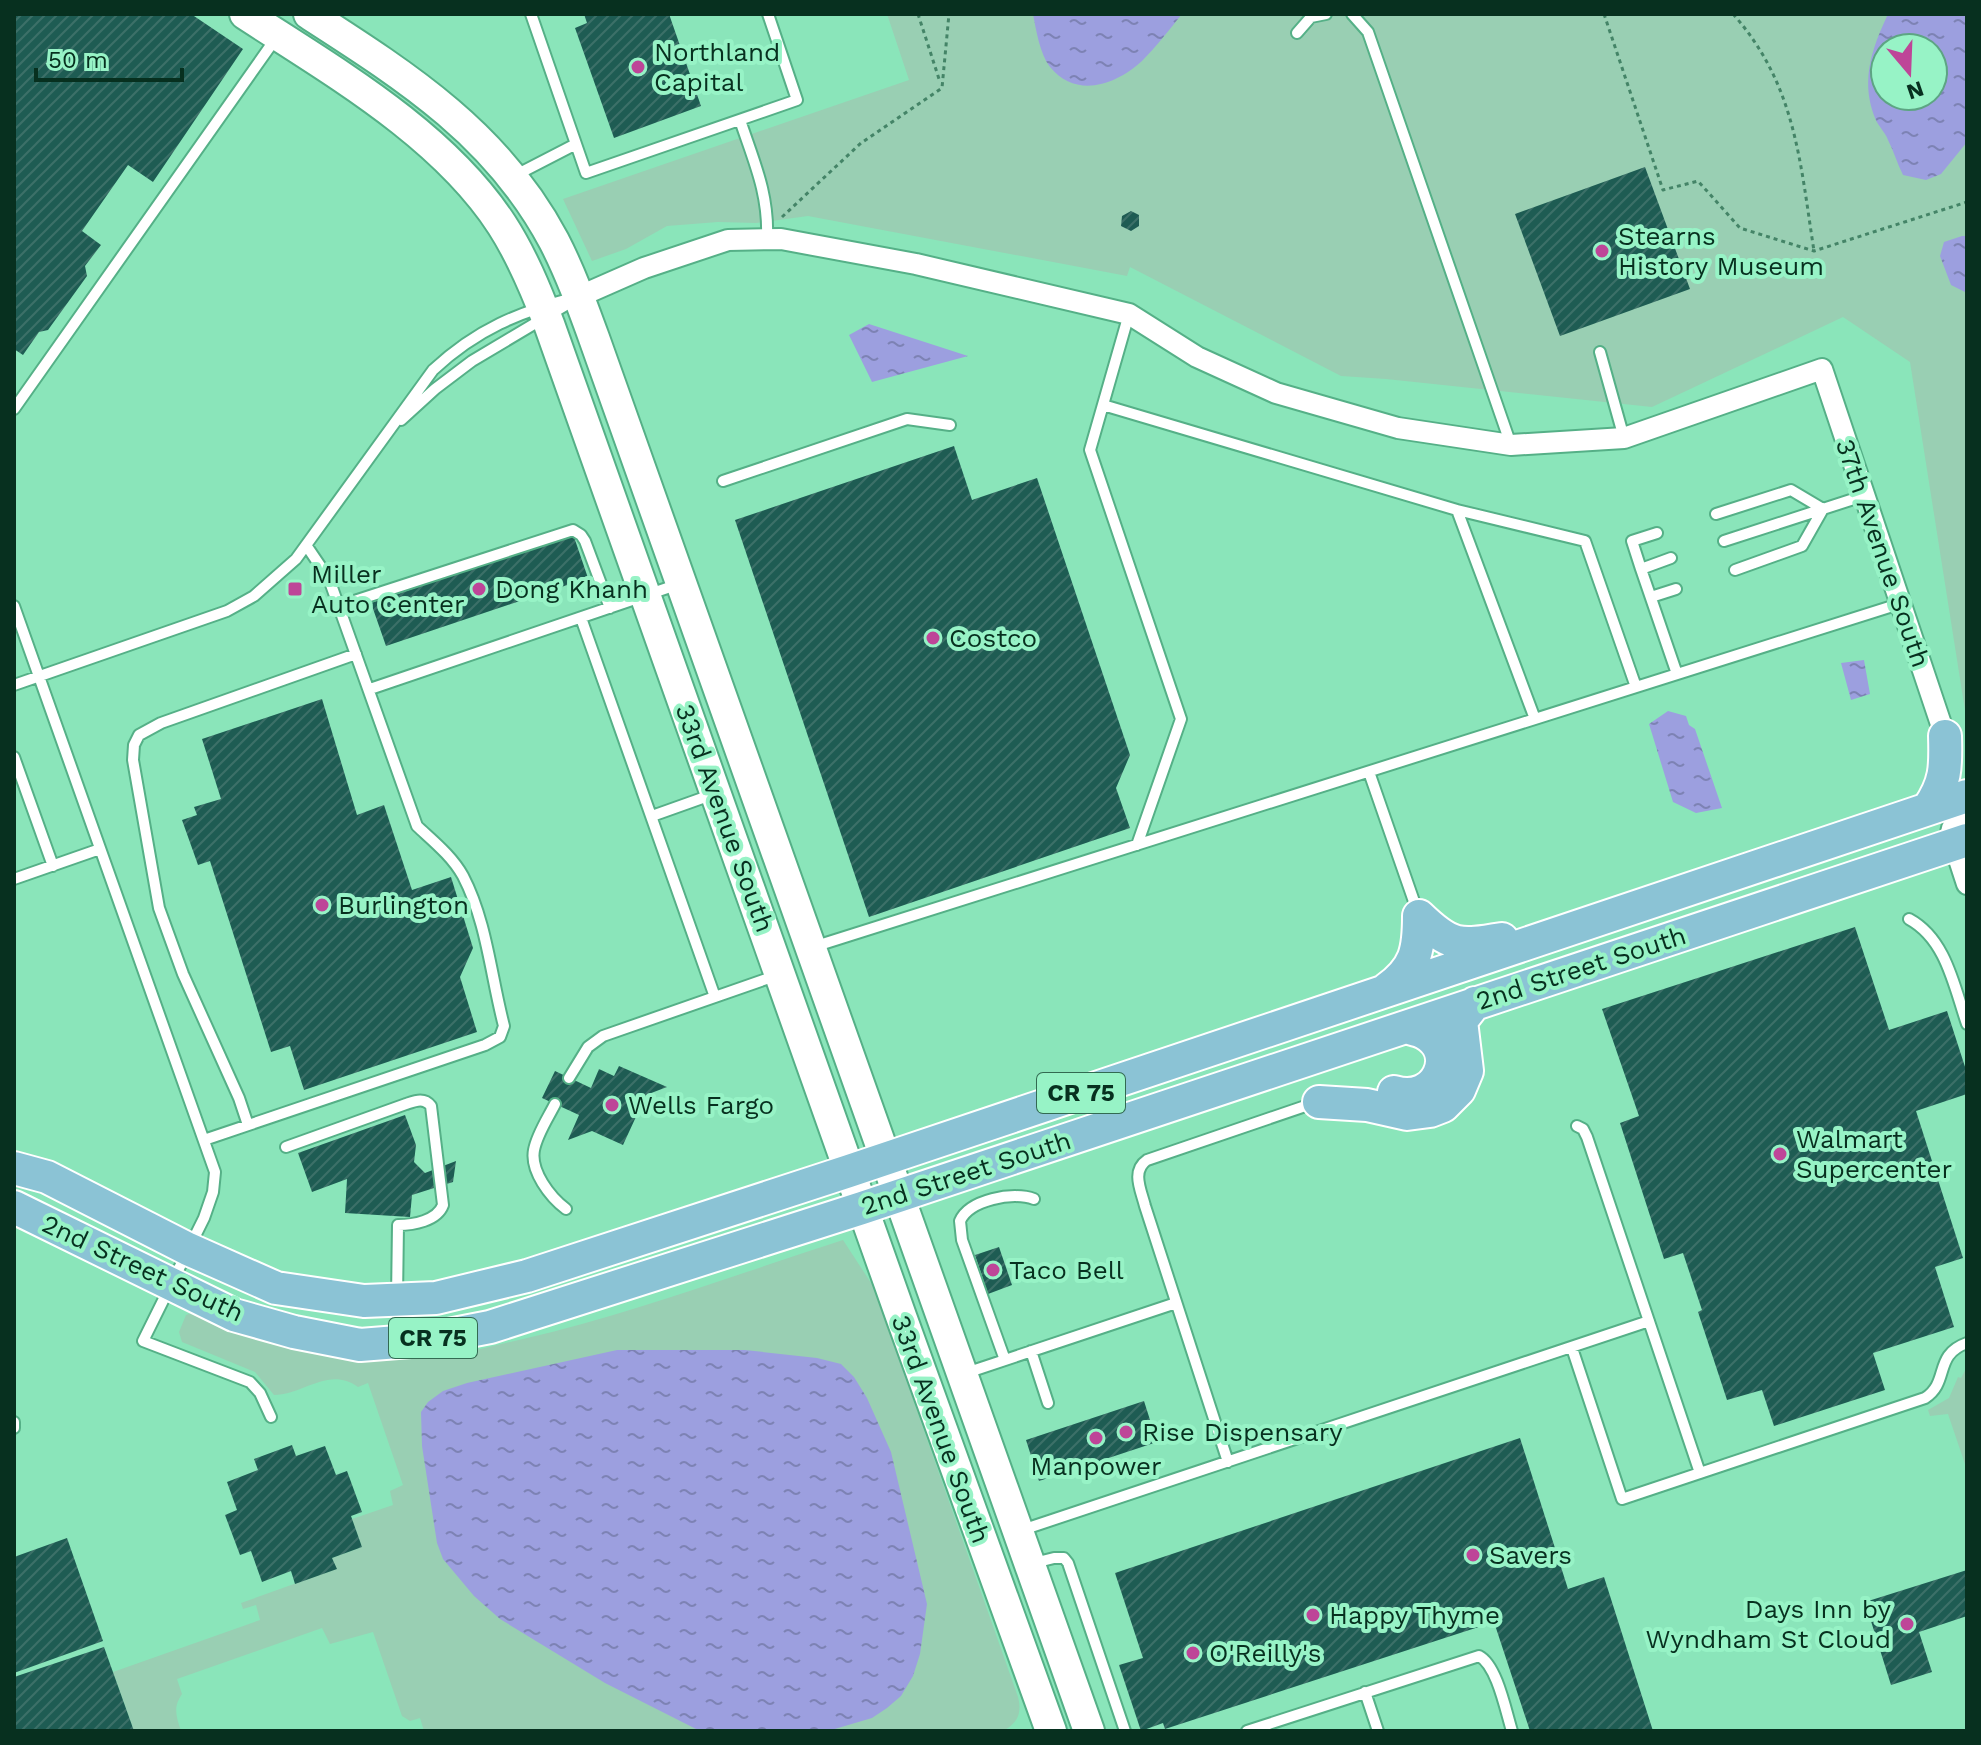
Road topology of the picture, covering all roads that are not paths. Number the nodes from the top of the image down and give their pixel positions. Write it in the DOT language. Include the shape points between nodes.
graph roads {
  1 [pos="245,14"];
  2 [pos="309,14"];
  3 [pos="531,14"];
  4 [pos="768,14"];
  5 [pos="1326,14"];
  6 [pos="1352,14"];
  7 [pos="1297,33"];
  8 [pos="278,36"];
  9 [pos="740,120"];
  10 [pos="576,144"];
  11 [pos="512,177"];
  12 [pos="767,239"];
  13 [pos="578,297"];
  14 [pos="544,312"];
  15 [pos="1129,314"];
  16 [pos="1600,352"];
  17 [pos="1103,405"];
  18 [pos="14,409"];
  19 [pos="950,425"];
  20 [pos="391,430"];
  21 [pos="1624,438"];
  22 [pos="1511,445"];
  23 [pos="723,481"];
  24 [pos="1863,496"];
  25 [pos="1823,509"];
  26 [pos="1457,510"];
  27 [pos="1716,514"];
  28 [pos="1657,533"];
  29 [pos="1724,541"];
  30 [pos="306,545"];
  31 [pos="1671,558"];
  32 [pos="1641,569"];
  33 [pos="1735,570"];
  34 [pos="681,583"];
  35 [pos="1676,589"];
  36 [pos="645,595"];
  37 [pos="1651,597"];
  38 [pos="1899,604"];
  39 [pos="14,606"];
  40 [pos="339,606"];
  41 [pos="610,608"];
  42 [pos="581,618"];
  43 [pos="356,654"];
  44 [pos="1677,674"];
  45 [pos="38,677"];
  46 [pos="14,685"];
  47 [pos="1636,687"];
  48 [pos="370,689"];
  49 [pos="1535,719"];
  50 [pos="1945,736"];
  51 [pos="14,757"];
  52 [pos="1967,761"];
  53 [pos="1369,772"];
  54 [pos="717,793"];
  55 [pos="1967,796"];
  56 [pos="1928,809"];
  57 [pos="652,816"];
  58 [pos="1967,816"];
  59 [pos="1960,842"];
  60 [pos="1137,845"];
  61 [pos="100,849"];
  62 [pos="53,866"];
  63 [pos="14,879"];
  64 [pos="1967,884"];
  65 [pos="1419,916"];
  66 [pos="1909,919"];
  67 [pos="1556,934"];
  68 [pos="811,948"];
  69 [pos="781,974"];
  70 [pos="1385,991"];
  71 [pos="715,997"];
  72 [pos="1475,1003"];
  73 [pos="1964,1008"];
  74 [pos="1967,1024"];
  75 [pos="1406,1027"];
  76 [pos="569,1078"];
  77 [pos="1319,1102"];
  78 [pos="555,1104"];
  79 [pos="248,1125"];
  80 [pos="1577,1126"];
  81 [pos="204,1140"];
  82 [pos="286,1147"];
  83 [pos="887,1158"];
  84 [pos="14,1168"];
  85 [pos="849,1171"];
  86 [pos="900,1195"];
  87 [pos="1034,1199"];
  88 [pos="14,1207"];
  89 [pos="862,1208"];
  90 [pos="566,1209"];
  91 [pos="188,1249"];
  92 [pos="172,1285"];
  93 [pos="397,1300"];
  94 [pos="1176,1303"];
  95 [pos="1649,1321"];
  96 [pos="1967,1343"];
  97 [pos="1572,1348"];
  98 [pos="1031,1351"];
  99 [pos="1005,1360"];
  100 [pos="963,1374"];
  101 [pos="1048,1403"];
  102 [pos="271,1417"];
  103 [pos="1228,1462"];
  104 [pos="1700,1473"];
  105 [pos="1018,1531"];
  106 [pos="1029,1565"];
  107 [pos="1365,1692"];
  108 [pos="1087,1726"];
  109 [pos="1052,1731"];
  110 [pos="1125,1731"];
  111 [pos="1247,1731"];
  112 [pos="1378,1731"];
  113 [pos="1512,1731"];
  1 -- 8 [label="main road, 33rd Avenue South"];
  2 -- 11 [label="main road, 33rd Avenue South" via="454,114"];
  3 -- 10 [label="lane"];
  4 -- 9 [label="lane" via="797,100"];
  5 -- 7 [label="lane" via="1311,17"];
  6 -- 22 [label="lane" via="1368,32"];
  8 -- 14 [label="main road, 33rd Avenue South" via="397,117 454,167 502,225"];
  8 -- 18 [label="lane"];
  9 -- 10 [label="lane" via="586,173"];
  9 -- 12 [label="lane" via="764,193"];
  10 -- 11 [label="lane"];
  11 -- 13 [label="main road, 33rd Avenue South" via="553,238"];
  12 -- 13 [label="street" via="728,240"];
  12 -- 15 [label="street" via="916,264"];
  13 -- 14 [label="lane"];
  13 -- 34 [label="main road, 33rd Avenue South"];
  14 -- 20 [label="lane" via="435,389"];
  14 -- 20 [label="lane" via="515,315 457,347 433,370"];
  14 -- 36 [label="main road, 33rd Avenue South"];
  15 -- 17 [label="lane"];
  15 -- 22 [label="street" via="1197,357 1276,393 1398,428"];
  16 -- 21 [label="lane"];
  17 -- 26 [label="lane"];
  17 -- 60 [label="lane" via="1090,450 1181,719"];
  19 -- 23 [label="lane" via="907,419"];
  20 -- 30 [label="lane"];
  21 -- 22 [label="street"];
  21 -- 24 [label="street, 37th Avenue South" via="1822,369"];
  24 -- 25 [label="lane"];
  24 -- 38 [label="street, 37th Avenue South"];
  25 -- 27 [label="lane" via="1791,490"];
  25 -- 29 [label="lane"];
  25 -- 33 [label="lane" via="1802,546"];
  26 -- 47 [label="lane" via="1585,541"];
  26 -- 49 [label="lane"];
  28 -- 32 [label="lane" via="1632,541"];
  30 -- 40 [label="lane" via="329,579"];
  30 -- 45 [label="lane" via="243,603"];
  31 -- 32 [label="lane"];
  32 -- 37 [label="lane"];
  34 -- 36 [label="lane"];
  34 -- 68 [label="main road, 33rd Avenue South"];
  35 -- 37 [label="lane"];
  36 -- 41 [label="lane"];
  36 -- 54 [label="main road, 33rd Avenue South"];
  37 -- 44 [label="lane"];
  38 -- 44 [label="lane"];
  38 -- 50 [label="street, 37th Avenue South"];
  39 -- 45 [label="lane"];
  40 -- 41 [label="lane" via="573,530 585,541"];
  40 -- 43 [label="lane"];
  41 -- 42 [label="lane"];
  42 -- 48 [label="lane"];
  42 -- 57 [label="lane"];
  43 -- 48 [label="lane"];
  43 -- 79 [label="lane" via="161,723 139,735 134,745 145,838 163,924"];
  44 -- 47 [label="lane"];
  45 -- 46 [label="lane"];
  45 -- 61 [label="lane"];
  47 -- 49 [label="lane"];
  48 -- 79 [label="lane" via="417,826 462,875 489,952 504,1026 500,1037 485,1045"];
  49 -- 53 [label="lane"];
  50 -- 52 [label="main road"];
  50 -- 56 [label="main road" via="1945,775"];
  51 -- 62 [label="lane"];
  53 -- 60 [label="lane"];
  53 -- 65 [label="lane"];
  54 -- 57 [label="lane"];
  54 -- 69 [label="main road, 33rd Avenue South"];
  55 -- 56 [label="main road, 2nd Street South / CR 75"];
  56 -- 67 [label="main road, 2nd Street South / CR 75"];
  57 -- 71 [label="lane"];
  58 -- 59 [label="street" via="1951,828"];
  59 -- 64 [label="street"];
  59 -- 72 [label="main road, 2nd Street South / CR 75"];
  60 -- 68 [label="lane"];
  61 -- 62 [label="lane"];
  61 -- 81 [label="lane"];
  62 -- 63 [label="lane"];
  65 -- 67 [label="main road" via="1440,936 1457,943"];
  65 -- 70 [label="main road" via="1415,957 1409,970"];
  66 -- 73 [label="lane" via="1925,927 1941,949"];
  67 -- 70 [label="main road, 2nd Street South / CR 75"];
  68 -- 83 [label="main road, 33rd Avenue South"];
  69 -- 71 [label="lane"];
  69 -- 85 [label="main road, 33rd Avenue South"];
  70 -- 83 [label="main road, 2nd Street South / CR 75"];
  71 -- 76 [label="lane" via="594,1041"];
  72 -- 75 [label="main road, 2nd Street South / CR 75"];
  72 -- 77 [label="main road" via="1461,1021 1464,1081 1443,1106 1407,1114"];
  73 -- 74 [label="lane"];
  75 -- 77 [label="main road" via="1434,1041 1441,1063 1434,1084 1420,1092 1372,1089"];
  75 -- 86 [label="main road, 2nd Street South / CR 75"];
  77 -- 94 [label="lane" via="1141,1165 1137,1172 1145,1206"];
  78 -- 90 [label="lane" via="533,1155 547,1193"];
  79 -- 81 [label="lane"];
  80 -- 95 [label="lane" via="1587,1137"];
  81 -- 91 [label="lane" via="215,1182"];
  82 -- 93 [label="lane" via="406,1104 427,1102 434,1116 443,1205 432,1218 398,1225"];
  83 -- 85 [label="main road, 2nd Street South / CR 75"];
  83 -- 86 [label="main road, 33rd Avenue South"];
  84 -- 91 [label="main road, 2nd Street South / CR 75" via="47,1177"];
  85 -- 89 [label="main road, 33rd Avenue South"];
  85 -- 93 [label="main road, 2nd Street South / CR 75" via="527,1276 436,1298"];
  86 -- 89 [label="main road, 2nd Street South / CR 75"];
  86 -- 100 [label="main road, 33rd Avenue South"];
  87 -- 99 [label="lane" via="1003,1198 969,1209 960,1221"];
  88 -- 92 [label="main road, 2nd Street South / CR 75"];
  89 -- 92 [label="main road, 2nd Street South / CR 75" via="490,1327 423,1340 360,1345 294,1332 234,1315"];
  89 -- 109 [label="main road, 33rd Avenue South"];
  91 -- 92 [label="lane"];
  91 -- 93 [label="main road, 2nd Street South / CR 75" via="276,1288 364,1301"];
  92 -- 102 [label="lane" via="143,1341 250,1382"];
  94 -- 98 [label="lane"];
  94 -- 103 [label="lane"];
  95 -- 97 [label="lane"];
  95 -- 104 [label="lane"];
  96 -- 104 [label="lane" via="1951,1350 1935,1390 1925,1398"];
  97 -- 103 [label="lane"];
  97 -- 104 [label="lane" via="1622,1499"];
  98 -- 99 [label="lane"];
  98 -- 101 [label="lane"];
  99 -- 100 [label="lane"];
  100 -- 105 [label="main road, 33rd Avenue South"];
  103 -- 105 [label="lane"];
  105 -- 106 [label="main road, 33rd Avenue South"];
  106 -- 108 [label="main road, 33rd Avenue South"];
  106 -- 110 [label="lane" via="1054,1558 1068,1563"];
  107 -- 111 [label="lane"];
  107 -- 112 [label="lane"];
  107 -- 113 [label="lane" via="1479,1656 1493,1673"];
  108 -- 109 [label="street"];
}
